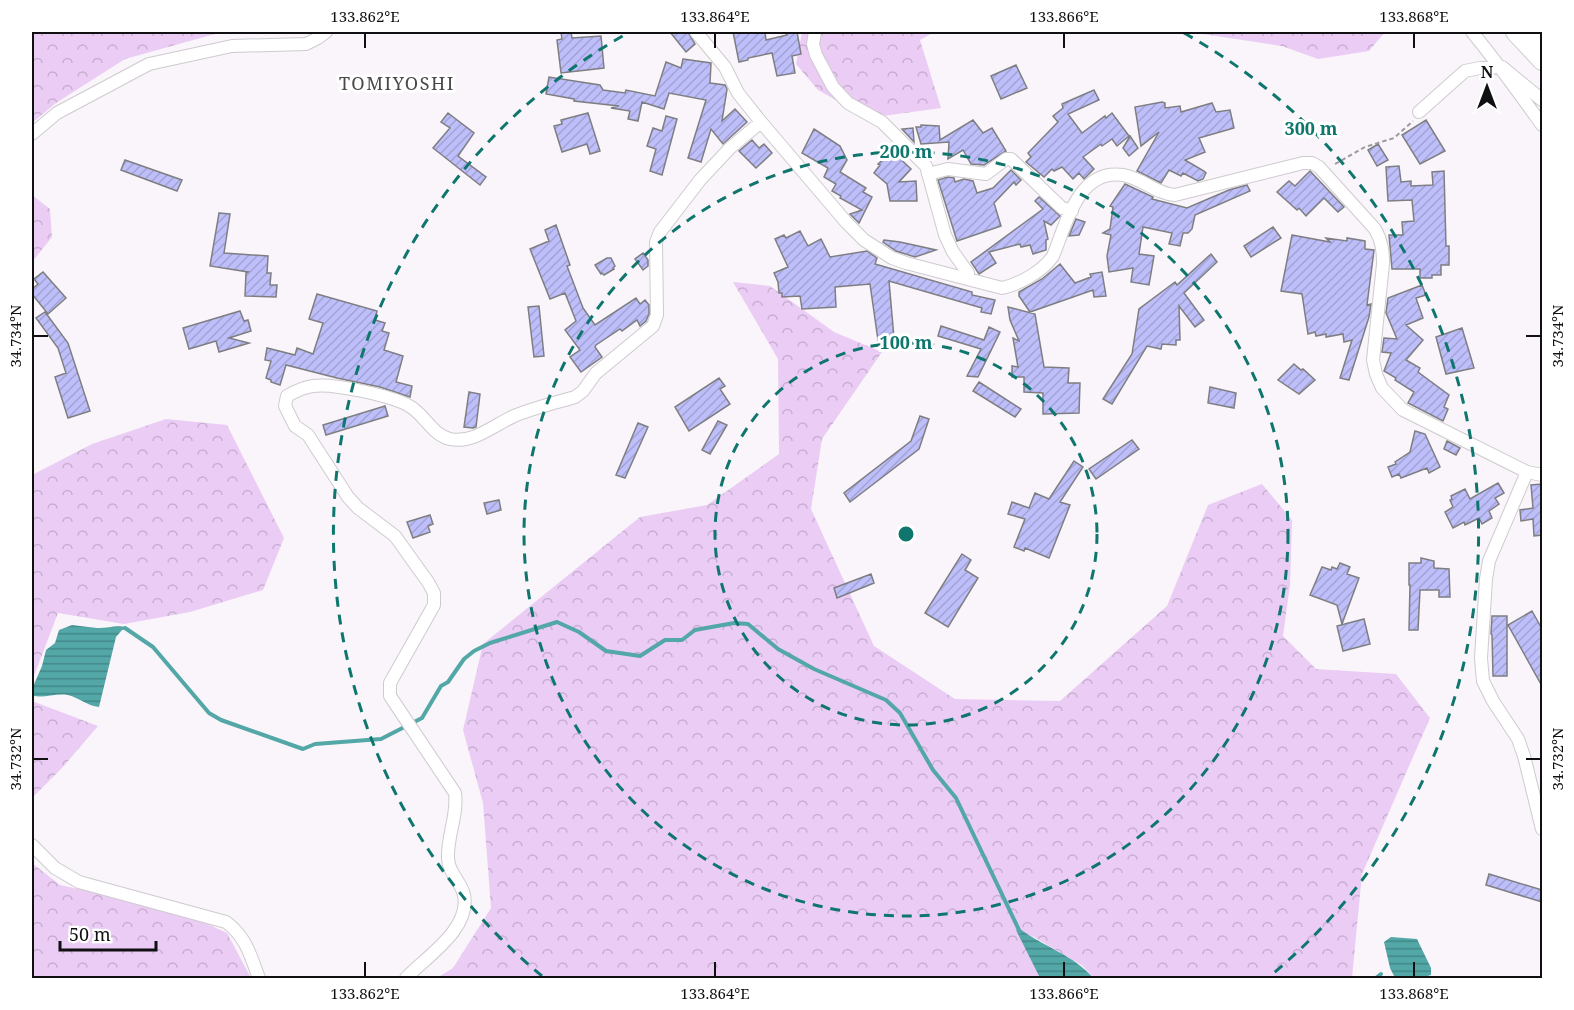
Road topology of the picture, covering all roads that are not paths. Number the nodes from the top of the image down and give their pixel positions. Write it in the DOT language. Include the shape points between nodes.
graph roads {
  1 [pos="326,32"];
  2 [pos="696,32"];
  3 [pos="815,32"];
  4 [pos="1472,32"];
  5 [pos="1515,32"];
  6 [pos="1538,32"];
  7 [pos="1542,37"];
  8 [pos="1542,61"];
  9 [pos="1502,67"];
  10 [pos="1542,100"];
  11 [pos="1419,112"];
  12 [pos="761,122"];
  13 [pos="1542,124"];
  14 [pos="32,134"];
  15 [pos="928,174"];
  16 [pos="1072,212"];
  17 [pos="968,279"];
  18 [pos="1527,472"];
  19 [pos="1542,475"];
  20 [pos="1542,829"];
  21 [pos="32,845"];
  22 [pos="259,978"];
  23 [pos="406,978"];
  1 -- 14 [label="street" via="306,44 232,46 149,64 57,113"];
  2 -- 12 [label="street" via="725,67 738,93"];
  3 -- 15 [label="street" via="816,56 833,87 848,103 882,122 926,166"];
  4 -- 9 [label="street"];
  5 -- 8 [label="main road"];
  6 -- 7 [label="main road"];
  9 -- 10 [label="street"];
  9 -- 11 [label="street" via="1465,71"];
  9 -- 13 [label="street"];
  12 -- 17 [label="street" via="864,240 892,258"];
  12 -- 23 [label="street" via="700,180 660,232 656,242 657,315 653,326 596,373 575,397 514,416 474,437 450,439 439,434 412,408 381,396 313,386 287,396 285,406 295,426 308,435 348,497 395,536 434,593 434,605 390,683 390,696 455,794 448,859 465,903 462,920 441,947"];
  15 -- 16 [label="street" via="948,169 986,174 1011,159 1062,208"];
  15 -- 17 [label="street" via="945,235"];
  16 -- 17 [label="street" via="1048,263 1013,286 1002,288"];
  16 -- 18 [label="street" via="1084,188 1108,176 1124,175 1175,195 1312,164 1376,229 1380,238 1383,264 1373,360 1382,388 1403,410"];
  18 -- 19 [label="street"];
  18 -- 20 [label="street" via="1489,561 1481,658 1483,681 1518,739"];
  21 -- 22 [label="street" via="55,868 79,882 226,922 246,941"];
}
